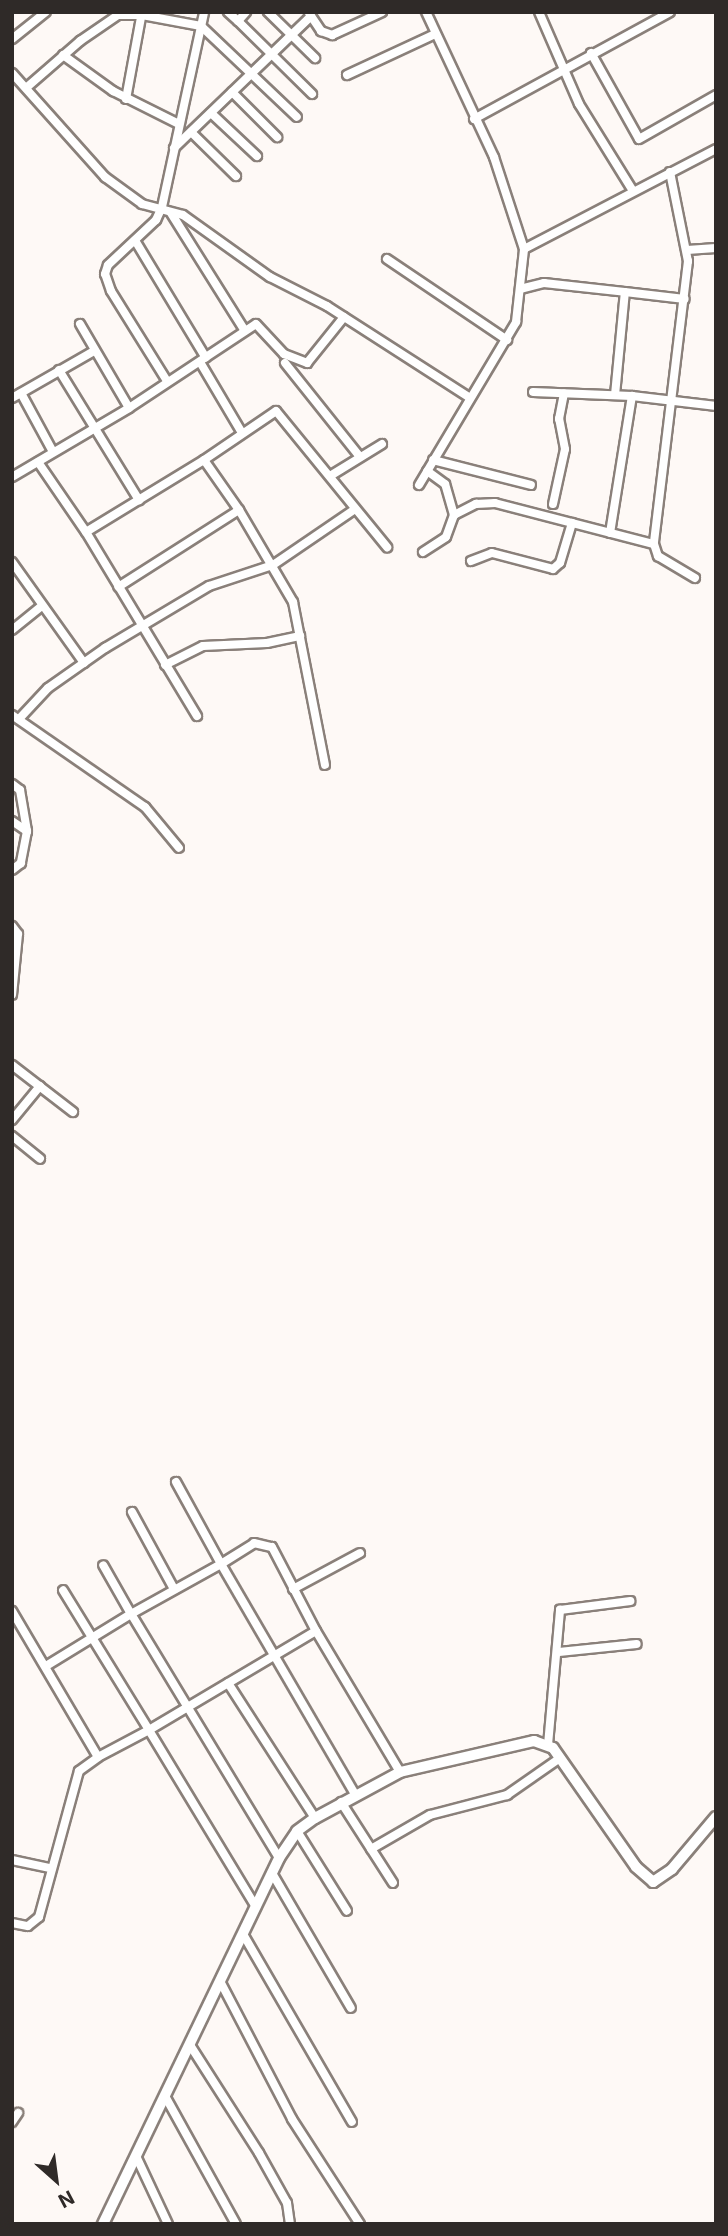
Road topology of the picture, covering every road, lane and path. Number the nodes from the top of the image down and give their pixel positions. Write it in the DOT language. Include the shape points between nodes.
graph roads {
  1 [pos="46,12"];
  2 [pos="204,12"];
  3 [pos="228,12"];
  4 [pos="246,12"];
  5 [pos="268,12"];
  6 [pos="382,12"];
  7 [pos="426,12"];
  8 [pos="540,12"];
  9 [pos="670,12"];
  10 [pos="142,13"];
  11 [pos="309,14"];
  12 [pos="238,21"];
  13 [pos="201,26"];
  14 [pos="293,34"];
  15 [pos="435,34"];
  16 [pos="12,39"];
  17 [pos="591,53"];
  18 [pos="63,55"];
  19 [pos="271,55"];
  20 [pos="315,58"];
  21 [pos="564,67"];
  22 [pos="12,72"];
  23 [pos="251,74"];
  24 [pos="347,75"];
  25 [pos="26,88"];
  26 [pos="232,92"];
  27 [pos="312,94"];
  28 [pos="716,95"];
  29 [pos="126,99"];
  30 [pos="211,113"];
  31 [pos="297,117"];
  32 [pos="474,119"];
  33 [pos="179,124"];
  34 [pos="191,132"];
  35 [pos="277,136"];
  36 [pos="174,148"];
  37 [pos="716,149"];
  38 [pos="257,156"];
  39 [pos="670,172"];
  40 [pos="236,176"];
  41 [pos="633,191"];
  42 [pos="160,212"];
  43 [pos="171,213"];
  44 [pos="136,242"];
  45 [pos="716,248"];
  46 [pos="524,250"];
  47 [pos="687,250"];
  48 [pos="387,259"];
  49 [pos="520,289"];
  50 [pos="625,292"];
  51 [pos="685,299"];
  52 [pos="344,317"];
  53 [pos="80,324"];
  54 [pos="245,331"];
  55 [pos="507,340"];
  56 [pos="94,351"];
  57 [pos="203,360"];
  58 [pos="285,363"];
  59 [pos="59,370"];
  60 [pos="167,381"];
  61 [pos="21,393"];
  62 [pos="533,393"];
  63 [pos="564,393"];
  64 [pos="615,395"];
  65 [pos="632,396"];
  66 [pos="469,397"];
  67 [pos="12,398"];
  68 [pos="673,402"];
  69 [pos="716,406"];
  70 [pos="129,408"];
  71 [pos="93,430"];
  72 [pos="242,433"];
  73 [pos="382,444"];
  74 [pos="53,452"];
  75 [pos="360,457"];
  76 [pos="204,460"];
  77 [pos="433,460"];
  78 [pos="38,462"];
  79 [pos="427,471"];
  80 [pos="330,476"];
  81 [pos="12,477"];
  82 [pos="419,485"];
  83 [pos="531,485"];
  84 [pos="139,500"];
  85 [pos="553,504"];
  86 [pos="355,509"];
  87 [pos="239,510"];
  88 [pos="454,515"];
  89 [pos="572,523"];
  90 [pos="86,532"];
  91 [pos="610,533"];
  92 [pos="653,544"];
  93 [pos="387,547"];
  94 [pos="423,552"];
  95 [pos="471,561"];
  96 [pos="12,562"];
  97 [pos="273,565"];
  98 [pos="695,579"];
  99 [pos="118,587"];
  100 [pos="42,606"];
  101 [pos="142,628"];
  102 [pos="12,630"];
  103 [pos="300,636"];
  104 [pos="84,663"];
  105 [pos="165,664"];
  106 [pos="197,716"];
  107 [pos="15,717"];
  108 [pos="325,765"];
  109 [pos="12,784"];
  110 [pos="12,821"];
  111 [pos="27,831"];
  112 [pos="179,848"];
  113 [pos="12,870"];
  114 [pos="12,926"];
  115 [pos="12,995"];
  116 [pos="12,1065"];
  117 [pos="40,1086"];
  118 [pos="73,1112"];
  119 [pos="12,1120"];
  120 [pos="12,1136"];
  121 [pos="40,1159"];
  122 [pos="176,1482"];
  123 [pos="132,1512"];
  124 [pos="360,1553"];
  125 [pos="221,1564"];
  126 [pos="103,1565"];
  127 [pos="293,1589"];
  128 [pos="63,1590"];
  129 [pos="174,1590"];
  130 [pos="630,1601"];
  131 [pos="12,1611"];
  132 [pos="131,1614"];
  133 [pos="316,1631"];
  134 [pos="91,1638"];
  135 [pos="637,1644"];
  136 [pos="559,1652"];
  137 [pos="273,1656"];
  138 [pos="46,1666"];
  139 [pos="228,1683"];
  140 [pos="188,1707"];
  141 [pos="149,1730"];
  142 [pos="548,1745"];
  143 [pos="98,1757"];
  144 [pos="560,1758"];
  145 [pos="400,1772"];
  146 [pos="355,1794"];
  147 [pos="341,1802"];
  148 [pos="716,1817"];
  149 [pos="315,1818"];
  150 [pos="297,1831"];
  151 [pos="371,1849"];
  152 [pos="279,1858"];
  153 [pos="12,1860"];
  154 [pos="50,1868"];
  155 [pos="272,1873"];
  156 [pos="393,1883"];
  157 [pos="256,1907"];
  158 [pos="347,1910"];
  159 [pos="12,1923"];
  160 [pos="243,1934"];
  161 [pos="220,1981"];
  162 [pos="351,2008"];
  163 [pos="190,2045"];
  164 [pos="165,2096"];
  165 [pos="18,2113"];
  166 [pos="12,2122"];
  167 [pos="352,2122"];
  168 [pos="136,2156"];
  169 [pos="103,2224"];
  170 [pos="168,2224"];
  171 [pos="236,2224"];
  172 [pos="290,2224"];
  173 [pos="360,2224"];
  1 -- 16 [label="street"];
  2 -- 13 [label="street"];
  3 -- 12 [label="street"];
  4 -- 12 [label="street"];
  5 -- 14 [label="street"];
  6 -- 11 [label="street" via="332,35 321,31"];
  7 -- 15 [label="street"];
  8 -- 21 [label="street"];
  9 -- 17 [label="street"];
  10 -- 13 [label="street"];
  10 -- 18 [label="street" via="118,15"];
  10 -- 29 [label="street"];
  11 -- 14 [label="street"];
  12 -- 19 [label="street"];
  13 -- 23 [label="street"];
  13 -- 33 [label="street"];
  14 -- 19 [label="street"];
  14 -- 20 [label="street"];
  15 -- 24 [label="street"];
  15 -- 32 [label="street"];
  17 -- 21 [label="street"];
  17 -- 28 [label="street" via="639,139"];
  18 -- 25 [label="street"];
  18 -- 29 [label="street"];
  19 -- 23 [label="street"];
  19 -- 27 [label="street"];
  21 -- 32 [label="street"];
  21 -- 41 [label="street" via="603,148"];
  22 -- 25 [label="street"];
  23 -- 26 [label="street"];
  23 -- 31 [label="street"];
  25 -- 42 [label="street" via="105,177"];
  26 -- 30 [label="street"];
  26 -- 35 [label="street"];
  29 -- 33 [label="street"];
  30 -- 34 [label="street"];
  30 -- 38 [label="street"];
  32 -- 46 [label="street" via="494,157"];
  33 -- 36 [label="street"];
  34 -- 36 [label="street"];
  34 -- 40 [label="street"];
  36 -- 42 [label="street"];
  37 -- 39 [label="street"];
  39 -- 41 [label="street"];
  39 -- 47 [label="street"];
  41 -- 46 [label="street"];
  42 -- 43 [label="street"];
  42 -- 44 [label="street"];
  43 -- 52 [label="street" via="183,215 270,277"];
  43 -- 54 [label="street"];
  44 -- 57 [label="street"];
  44 -- 60 [label="street" via="108,265 105,281"];
  45 -- 47 [label="street"];
  46 -- 49 [label="street"];
  47 -- 51 [label="street"];
  48 -- 55 [label="street"];
  49 -- 50 [label="street" via="544,284"];
  49 -- 55 [label="street" via="516,323"];
  50 -- 51 [label="street"];
  50 -- 64 [label="street"];
  51 -- 68 [label="street"];
  52 -- 54 [label="street" via="307,363 284,354 256,324"];
  52 -- 66 [label="street"];
  53 -- 56 [label="street"];
  54 -- 57 [label="street"];
  55 -- 66 [label="street"];
  56 -- 59 [label="street"];
  56 -- 70 [label="street"];
  57 -- 60 [label="street"];
  57 -- 72 [label="street"];
  58 -- 75 [label="street"];
  59 -- 61 [label="street"];
  59 -- 71 [label="street"];
  60 -- 70 [label="street"];
  61 -- 67 [label="street"];
  61 -- 74 [label="street"];
  62 -- 63 [label="street"];
  63 -- 64 [label="street"];
  63 -- 85 [label="street" via="559,419 565,449"];
  64 -- 65 [label="street"];
  65 -- 68 [label="street"];
  65 -- 91 [label="street"];
  66 -- 77 [label="street"];
  68 -- 69 [label="street"];
  68 -- 92 [label="street"];
  70 -- 71 [label="street"];
  71 -- 74 [label="street"];
  71 -- 84 [label="street"];
  72 -- 76 [label="street"];
  72 -- 80 [label="street" via="276,411"];
  73 -- 75 [label="street"];
  74 -- 78 [label="street"];
  75 -- 80 [label="street"];
  76 -- 84 [label="street"];
  76 -- 87 [label="street"];
  77 -- 79 [label="street"];
  77 -- 83 [label="street"];
  78 -- 81 [label="street"];
  78 -- 90 [label="street"];
  79 -- 82 [label="street"];
  79 -- 88 [label="street" via="445,484"];
  80 -- 86 [label="street"];
  84 -- 90 [label="street"];
  86 -- 93 [label="street"];
  86 -- 97 [label="street"];
  87 -- 97 [label="street"];
  87 -- 99 [label="street"];
  88 -- 89 [label="street" via="476,504 495,503"];
  88 -- 94 [label="street" via="446,537"];
  89 -- 91 [label="street"];
  89 -- 95 [label="street" via="560,563 553,569 492,553"];
  90 -- 99 [label="street"];
  91 -- 92 [label="street"];
  92 -- 98 [label="street" via="658,556"];
  96 -- 100 [label="street"];
  97 -- 101 [label="street" via="209,586"];
  97 -- 103 [label="street" via="293,602"];
  99 -- 101 [label="street"];
  100 -- 102 [label="street"];
  100 -- 104 [label="street"];
  101 -- 104 [label="street"];
  101 -- 105 [label="street"];
  103 -- 105 [label="street" via="267,643 211,644"];
  103 -- 108 [label="street"];
  104 -- 107 [label="street"];
  105 -- 106 [label="street"];
  107 -- 112 [label="street" via="145,807"];
  109 -- 111 [label="street" via="20,790"];
  110 -- 111 [label="street"];
  111 -- 113 [label="street" via="22,863"];
  114 -- 115 [label="street" via="18,934"];
  116 -- 117 [label="street"];
  117 -- 118 [label="street"];
  117 -- 119 [label="street"];
  120 -- 121 [label="street"];
  122 -- 125 [label="street"];
  123 -- 129 [label="street"];
  124 -- 127 [label="street"];
  125 -- 127 [label="street" via="263,1541 272,1547"];
  125 -- 129 [label="street"];
  125 -- 137 [label="street"];
  126 -- 132 [label="street"];
  127 -- 133 [label="street"];
  128 -- 134 [label="street"];
  129 -- 132 [label="street"];
  130 -- 136 [label="street" via="560,1609"];
  131 -- 138 [label="street"];
  132 -- 134 [label="street"];
  132 -- 140 [label="street"];
  133 -- 137 [label="street"];
  133 -- 145 [label="street"];
  134 -- 138 [label="street"];
  134 -- 141 [label="street"];
  135 -- 136 [label="street"];
  136 -- 142 [label="street"];
  137 -- 139 [label="street"];
  137 -- 146 [label="street"];
  138 -- 143 [label="street"];
  139 -- 140 [label="street"];
  139 -- 149 [label="street"];
  140 -- 141 [label="street"];
  140 -- 152 [label="street"];
  141 -- 143 [label="street"];
  141 -- 157 [label="street"];
  142 -- 144 [label="street"];
  142 -- 145 [label="street" via="534,1741"];
  143 -- 154 [label="street" via="79,1771"];
  144 -- 148 [label="street" via="636,1867 653,1882 672,1869"];
  144 -- 151 [label="street" via="507,1795 430,1815"];
  145 -- 146 [label="street"];
  146 -- 147 [label="street"];
  147 -- 149 [label="street"];
  147 -- 151 [label="street"];
  149 -- 150 [label="street"];
  150 -- 152 [label="street"];
  150 -- 158 [label="street"];
  151 -- 156 [label="street"];
  152 -- 155 [label="street"];
  153 -- 154 [label="street"];
  154 -- 159 [label="street" via="35,1924"];
  155 -- 157 [label="street"];
  155 -- 162 [label="street"];
  157 -- 160 [label="street"];
  160 -- 161 [label="street"];
  160 -- 167 [label="street"];
  161 -- 163 [label="street"];
  161 -- 173 [label="street" via="292,2119"];
  163 -- 164 [label="street"];
  163 -- 172 [label="street" via="287,2203"];
  164 -- 168 [label="street"];
  164 -- 171 [label="street"];
  165 -- 166 [label="street"];
  168 -- 169 [label="street"];
  168 -- 170 [label="street"];
}
